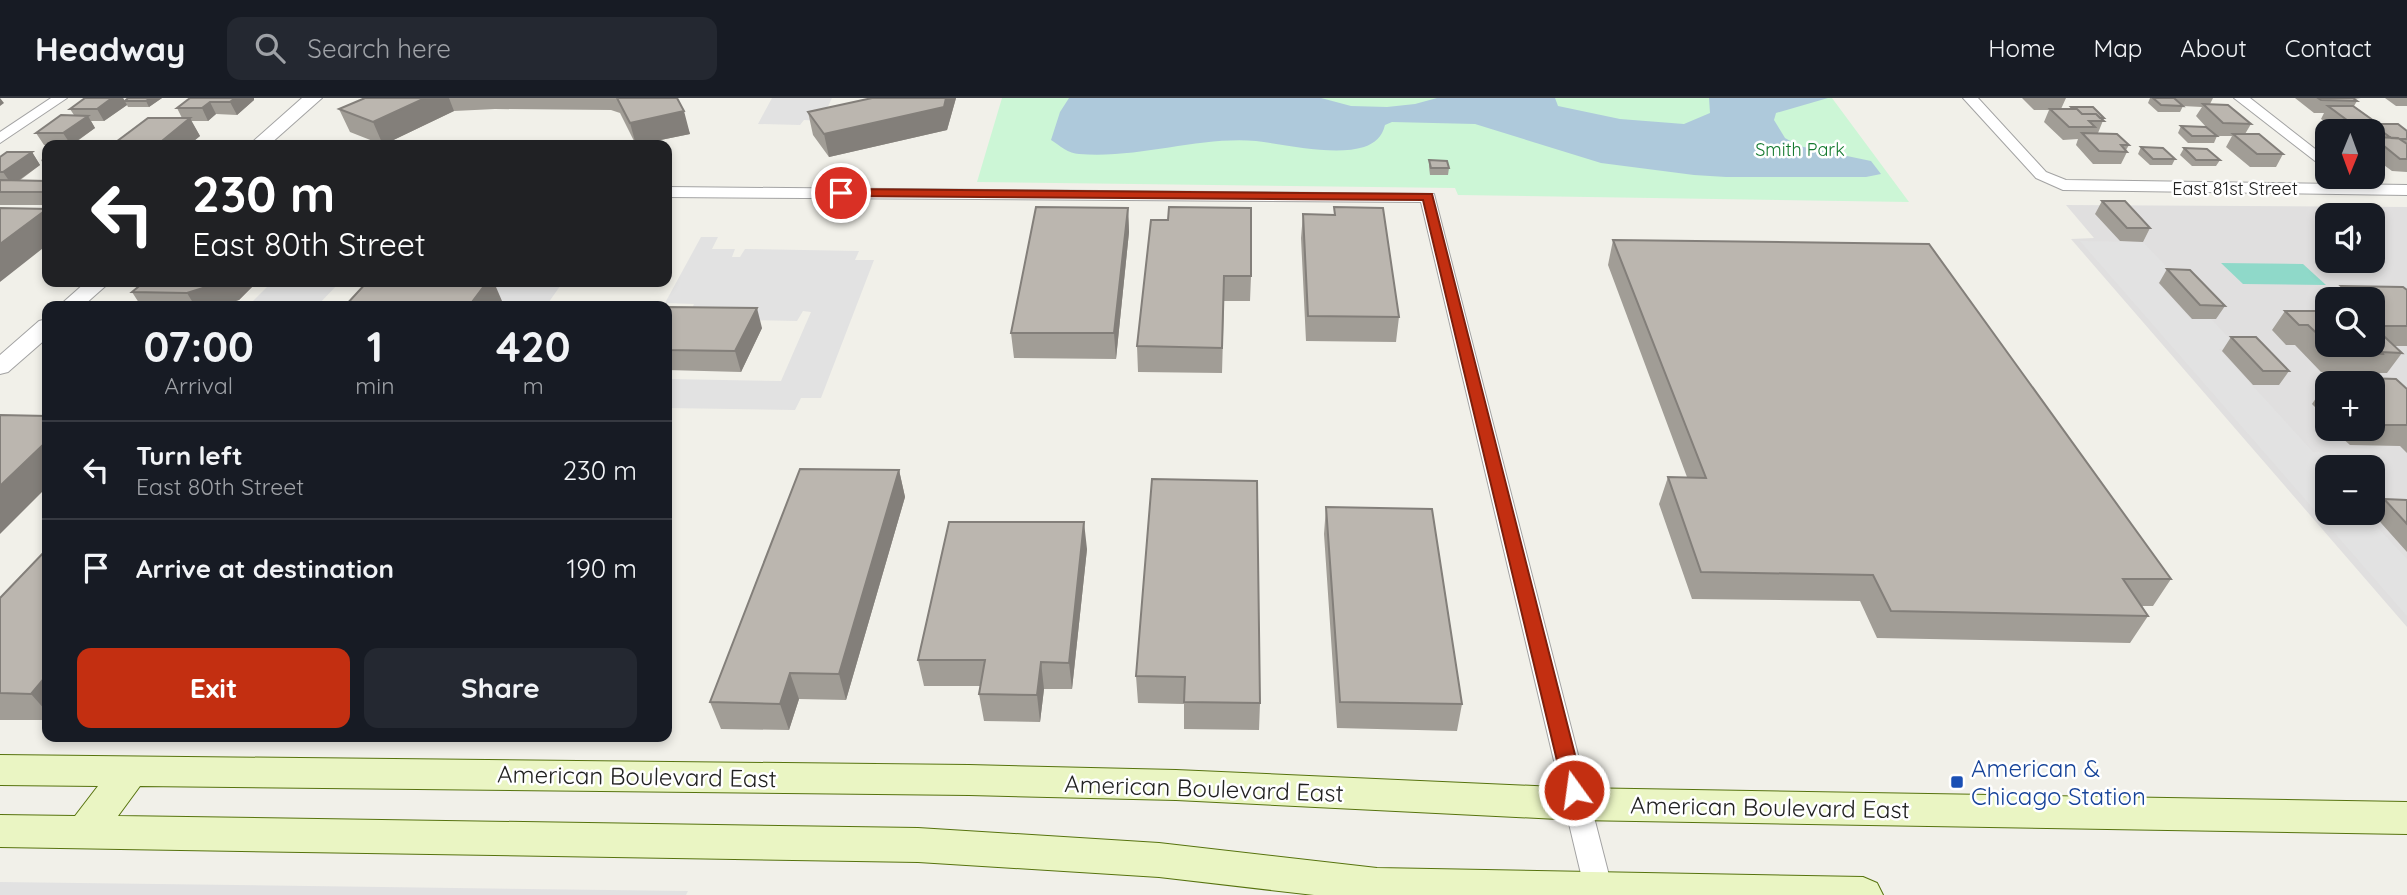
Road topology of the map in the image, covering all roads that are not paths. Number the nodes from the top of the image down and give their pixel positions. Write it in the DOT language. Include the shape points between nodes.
graph roads {
  1 [pos="60,98"];
  2 [pos="313,98"];
  3 [pos="1970,98"];
  4 [pos="2241,98"];
  5 [pos="0,139"];
  6 [pos="264,140"];
  7 [pos="2315,157"];
  8 [pos="2315,188"];
  9 [pos="2355,189"];
  10 [pos="2407,190"];
  11 [pos="672,192"];
  12 [pos="93,287"];
  13 [pos="77,301"];
  14 [pos="42,330"];
  15 [pos="0,367"];
  16 [pos="0,770"];
  17 [pos="131,771"];
  18 [pos="1577,804"];
  19 [pos="2407,818"];
  20 [pos="0,831"];
  21 [pos="85,832"];
  22 [pos="1388,890"];
  23 [pos="1599,893"];
  24 [pos="1839,895"];
  25 [pos="1863,895"];
  1 -- 5 [label="street"];
  2 -- 6 [label="street"];
  3 -- 8 [label="street, East 81st Street" via="2041,175 2063,185"];
  4 -- 7 [label="street"];
  9 -- 10 [label="street, East 81st Street"];
  11 -- 18 [label="street" via="1428,197"];
  12 -- 13 [label="street"];
  14 -- 15 [label="street"];
  16 -- 17 [label="main road, American Boulevard East"];
  17 -- 18 [label="main road, American Boulevard East" via="969,780"];
  17 -- 21 [label="main road"];
  18 -- 19 [label="main road, American Boulevard East"];
  18 -- 23 [label="street"];
  20 -- 21 [label="main road"];
  21 -- 22 [label="main road" via="918,845 1159,860"];
  22 -- 23 [label="main road"];
  23 -- 24 [label="main road"];
  24 -- 25 [label="main road"];
}
